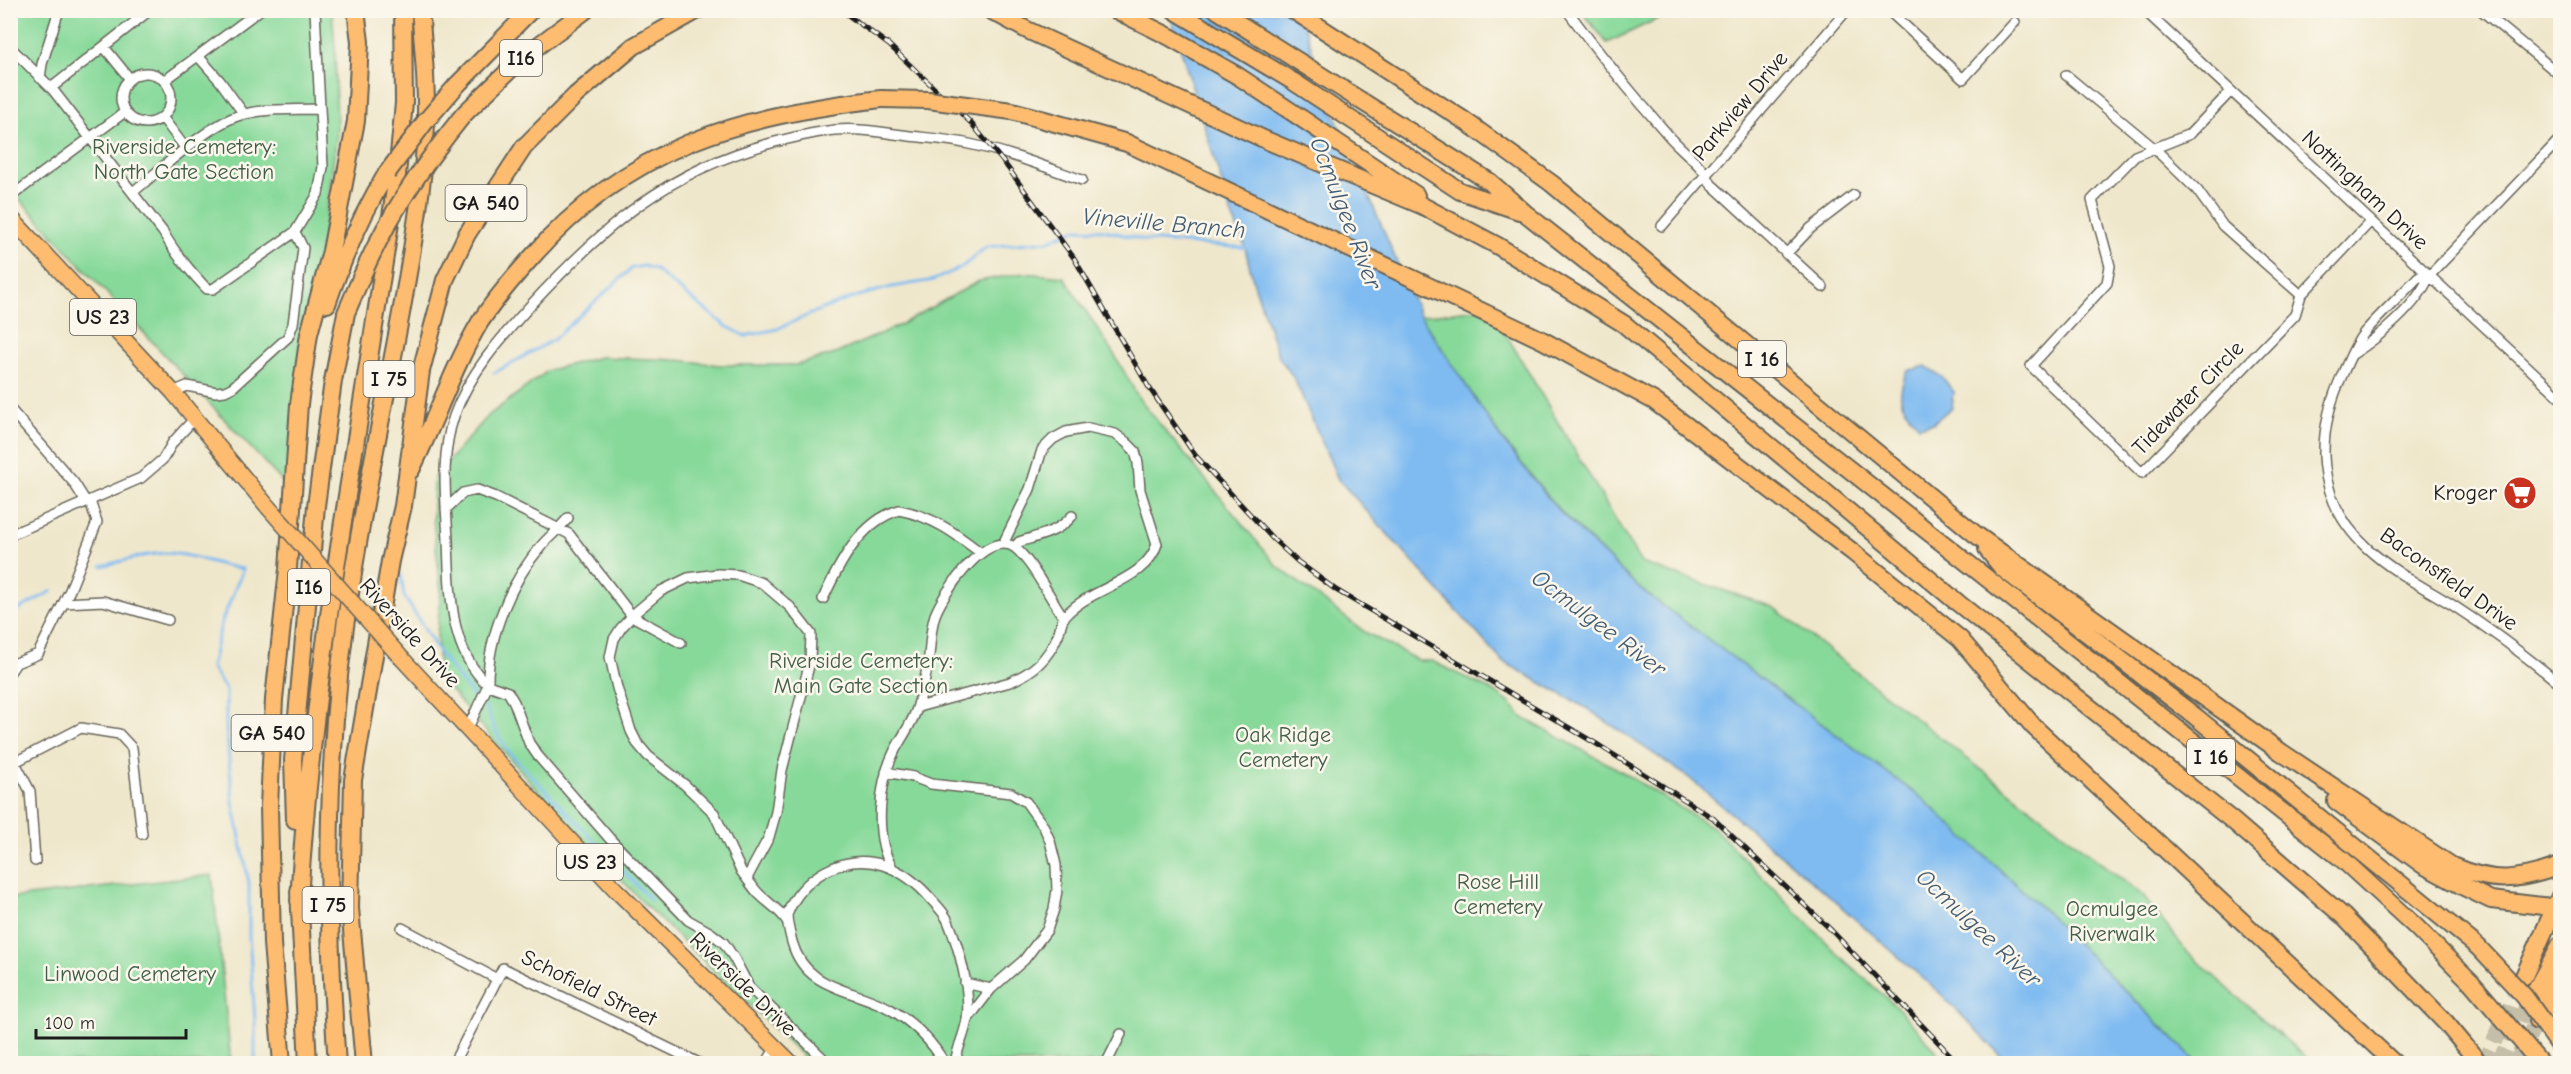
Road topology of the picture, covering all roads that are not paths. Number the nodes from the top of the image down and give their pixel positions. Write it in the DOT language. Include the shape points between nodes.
graph roads {
  1 [pos="59,10"];
  2 [pos="150,10"];
  3 [pos="315,10"];
  4 [pos="356,10"];
  5 [pos="403,10"];
  6 [pos="420,10"];
  7 [pos="531,10"];
  8 [pos="586,10"];
  9 [pos="698,10"];
  10 [pos="990,10"];
  11 [pos="1116,10"];
  12 [pos="1174,10"];
  13 [pos="1217,10"];
  14 [pos="1293,10"];
  15 [pos="1567,10"];
  16 [pos="1847,10"];
  17 [pos="1888,10"];
  18 [pos="2144,10"];
  19 [pos="2481,10"];
  20 [pos="260,11"];
  21 [pos="2015,22"];
  22 [pos="10,47"];
  23 [pos="104,47"];
  24 [pos="198,56"];
  25 [pos="2066,75"];
  26 [pos="2560,75"];
  27 [pos="40,78"];
  28 [pos="130,79"];
  29 [pos="164,81"];
  30 [pos="51,88"];
  31 [pos="2231,91"];
  32 [pos="318,109"];
  33 [pos="125,112"];
  34 [pos="244,114"];
  35 [pos="162,117"];
  36 [pos="90,137"];
  37 [pos="2560,139"];
  38 [pos="186,149"];
  39 [pos="2155,149"];
  40 [pos="1707,175"];
  41 [pos="1082,180"];
  42 [pos="133,192"];
  43 [pos="1854,195"];
  44 [pos="10,197"];
  45 [pos="1525,213"];
  46 [pos="10,217"];
  47 [pos="2371,221"];
  48 [pos="1662,226"];
  49 [pos="1464,227"];
  50 [pos="295,232"];
  51 [pos="1786,254"];
  52 [pos="2429,276"];
  53 [pos="1823,287"];
  54 [pos="2301,295"];
  55 [pos="308,355"];
  56 [pos="173,392"];
  57 [pos="2560,397"];
  58 [pos="10,409"];
  59 [pos="194,419"];
  60 [pos="407,479"];
  61 [pos="88,501"];
  62 [pos="446,509"];
  63 [pos="1072,516"];
  64 [pos="568,518"];
  65 [pos="558,529"];
  66 [pos="1975,534"];
  67 [pos="10,535"];
  68 [pos="1003,544"];
  69 [pos="1015,547"];
  70 [pos="981,553"];
  71 [pos="823,599"];
  72 [pos="64,603"];
  73 [pos="632,616"];
  74 [pos="1064,618"];
  75 [pos="168,620"];
  76 [pos="681,643"];
  77 [pos="10,672"];
  78 [pos="2560,684"];
  79 [pos="488,685"];
  80 [pos="918,707"];
  81 [pos="467,730"];
  82 [pos="2281,752"];
  83 [pos="10,753"];
  84 [pos="15,762"];
  85 [pos="886,772"];
  86 [pos="142,834"];
  87 [pos="882,846"];
  88 [pos="34,861"];
  89 [pos="866,862"];
  90 [pos="2560,866"];
  91 [pos="892,869"];
  92 [pos="747,878"];
  93 [pos="299,901"];
  94 [pos="2559,904"];
  95 [pos="787,921"];
  96 [pos="402,928"];
  97 [pos="2560,945"];
  98 [pos="2560,969"];
  99 [pos="2524,976"];
  100 [pos="497,979"];
  101 [pos="965,983"];
  102 [pos="990,989"];
  103 [pos="2548,995"];
  104 [pos="967,1020"];
  105 [pos="2537,1021"];
  106 [pos="1121,1034"];
  107 [pos="2560,1046"];
  108 [pos="776,1047"];
  109 [pos="958,1047"];
  110 [pos="937,1050"];
  111 [pos="282,1064"];
  112 [pos="308,1064"];
  113 [pos="337,1064"];
  114 [pos="364,1064"];
  115 [pos="453,1064"];
  116 [pos="701,1064"];
  117 [pos="766,1064"];
  118 [pos="792,1064"];
  119 [pos="829,1064"];
  120 [pos="945,1064"];
  121 [pos="955,1064"];
  122 [pos="1107,1064"];
  123 [pos="2396,1064"];
  124 [pos="2480,1064"];
  125 [pos="2541,1064"];
  1 -- 27 [label="street"];
  2 -- 23 [label="street"];
  3 -- 32 [label="street"];
  4 -- 55 [label="highway" via="360,42 356,121 331,250 309,334"];
  5 -- 93 [label="highway, I 75" via="404,103 397,175 320,673"];
  6 -- 113 [label="highway, I 75" via="426,78 423,170 400,321 352,580 333,735 328,902"];
  7 -- 55 [label="highway, GA 540, bridge" via="457,85 387,173 352,237"];
  8 -- 93 [label="highway, I16, bridge" via="523,57 464,114 407,188 383,230 346,313 316,506 292,760"];
  9 -- 60 [label="highway, GA 540" via="634,46 576,94 524,147 492,193 445,280 421,371"];
  10 -- 49 [label="highway, I 16" via="1268,141 1401,196"];
  11 -- 49 [label="highway" via="1238,76"];
  12 -- 45 [label="highway" via="1294,82 1460,191"];
  13 -- 45 [label="highway" via="1490,182"];
  14 -- 66 [label="highway, I 16" via="1465,121 1551,183"];
  15 -- 40 [label="street" via="1671,138"];
  16 -- 40 [label="street, Parkview Drive"];
  17 -- 21 [label="street" via="1963,79"];
  18 -- 31 [label="street, Nottingham Drive"];
  19 -- 26 [label="street"];
  20 -- 24 [label="street"];
  22 -- 27 [label="street"];
  23 -- 28 [label="street"];
  23 -- 30 [label="street"];
  24 -- 29 [label="street"];
  24 -- 34 [label="street"];
  25 -- 39 [label="street"];
  27 -- 30 [label="street"];
  28 -- 29 [label="street" via="144,73"];
  28 -- 33 [label="street" via="120,98"];
  29 -- 35 [label="street" via="171,96"];
  30 -- 36 [label="street"];
  31 -- 39 [label="street, Tidewater Circle" via="2190,134"];
  31 -- 47 [label="street, Nottingham Drive"];
  32 -- 34 [label="street" via="266,109"];
  32 -- 50 [label="street" via="323,167 318,194"];
  33 -- 35 [label="street" via="138,122"];
  33 -- 36 [label="street"];
  34 -- 38 [label="street" via="223,122"];
  35 -- 38 [label="street"];
  36 -- 42 [label="street"];
  36 -- 44 [label="street"];
  37 -- 52 [label="street, Baconsfield Drive"];
  38 -- 42 [label="street"];
  39 -- 54 [label="street" via="2197,190 2223,226"];
  39 -- 54 [label="street, Tidewater Circle" via="2135,156 2092,200 2110,266 2107,283 2031,366 2142,473 2295,315"];
  40 -- 48 [label="street, Parkview Drive"];
  40 -- 51 [label="street" via="1711,184"];
  41 -- 62 [label="street" via="971,144 854,130 816,132 774,142 691,172 643,201 603,232 556,278 485,359 453,419 443,489"];
  42 -- 50 [label="street" via="164,232 175,254 207,289 220,287"];
  43 -- 51 [label="street" via="1810,228"];
  45 -- 125 [label="highway, I 16, bridge" via="2342,859 2471,982"];
  46 -- 56 [label="main road, Riverside Drive / US 23"];
  47 -- 52 [label="street, Nottingham Drive"];
  47 -- 54 [label="street, Tidewater Circle"];
  49 -- 124 [label="highway, I 16" via="1624,324 1958,603 2233,821 2343,916"];
  50 -- 56 [label="street" via="303,248 288,337 225,392 187,386"];
  51 -- 53 [label="street"];
  52 -- 57 [label="street, Nottingham Drive"];
  52 -- 78 [label="street, Baconsfield Drive" via="2424,288 2395,319 2373,341 2352,354 2328,411 2323,439 2327,481 2344,520 2361,542 2383,561 2490,630"];
  55 -- 111 [label="highway, GA 540" via="299,404 269,806 272,943"];
  56 -- 59 [label="main road, Riverside Drive / US 23"];
  58 -- 61 [label="street"];
  59 -- 61 [label="street" via="152,470"];
  59 -- 81 [label="main road, Riverside Drive / US 23, bridge"];
  60 -- 114 [label="highway, GA 540" via="353,780 350,908"];
  60 -- 123 [label="highway, bridge" via="481,322 541,247 582,207 674,148 791,111 881,99 928,100 1012,111 1127,143 1542,340 1654,401 1960,639 2034,727"];
  61 -- 67 [label="street"];
  61 -- 72 [label="street" via="97,522"];
  62 -- 65 [label="street" via="463,493 477,490"];
  62 -- 79 [label="street" via="455,624 469,657"];
  63 -- 69 [label="street" via="1055,530 1019,542"];
  64 -- 65 [label="street"];
  65 -- 73 [label="street" via="569,534"];
  65 -- 79 [label="street" via="526,569 504,609"];
  66 -- 82 [label="highway"];
  66 -- 107 [label="highway, I 16, bridge" via="2003,569 2205,724 2478,947 2524,996"];
  68 -- 69 [label="street"];
  68 -- 70 [label="street"];
  68 -- 74 [label="street" via="1030,489 1042,450 1053,439 1076,429 1100,429 1121,438 1135,451 1140,490 1156,549 1140,569 1104,588"];
  69 -- 74 [label="street"];
  70 -- 71 [label="street" via="931,519 899,510 872,524 858,540"];
  70 -- 80 [label="street" via="951,586 935,615"];
  72 -- 75 [label="street" via="103,601"];
  72 -- 77 [label="street" via="38,654 16,663"];
  73 -- 76 [label="street"];
  73 -- 92 [label="street" via="614,639 610,657 631,731 648,756 714,813"];
  73 -- 92 [label="street" via="674,583 705,576 738,575 772,589 810,634 810,662 769,837"];
  74 -- 80 [label="street" via="1048,654 1024,676"];
  79 -- 81 [label="street"];
  79 -- 119 [label="street" via="508,692 529,743 609,839 688,920 724,943 749,987"];
  80 -- 85 [label="street"];
  81 -- 108 [label="main road, Riverside Drive / US 23" via="616,890"];
  82 -- 90 [label="highway" via="2452,866 2477,877 2508,880"];
  82 -- 94 [label="highway" via="2330,796 2423,865 2491,900"];
  83 -- 84 [label="street"];
  84 -- 86 [label="street" via="81,728 119,734 132,748"];
  84 -- 88 [label="street" via="30,791"];
  85 -- 87 [label="street"];
  85 -- 102 [label="street" via="931,784 1011,793 1026,802 1044,827 1056,865 1057,890 1047,930 1035,948"];
  87 -- 89 [label="street"];
  87 -- 91 [label="street"];
  89 -- 91 [label="street"];
  89 -- 95 [label="street" via="823,871 802,889"];
  91 -- 101 [label="street" via="918,886 946,918"];
  92 -- 95 [label="street"];
  93 -- 112 [label="highway, I 75"];
  94 -- 99 [label="highway"];
  95 -- 110 [label="street" via="797,958 816,979 887,1008 910,1022"];
  96 -- 100 [label="street, Schofield Street"];
  97 -- 103 [label="highway"];
  98 -- 103 [label="highway"];
  100 -- 115 [label="street"];
  100 -- 116 [label="street, Schofield Street" via="503,968"];
  101 -- 102 [label="street"];
  101 -- 104 [label="street"];
  102 -- 104 [label="street"];
  103 -- 105 [label="highway"];
  104 -- 109 [label="street"];
  106 -- 122 [label="street"];
  108 -- 117 [label="street"];
  108 -- 118 [label="main road, Riverside Drive / US 23"];
  109 -- 110 [label="street"];
  109 -- 121 [label="street"];
  110 -- 120 [label="street"];
}
